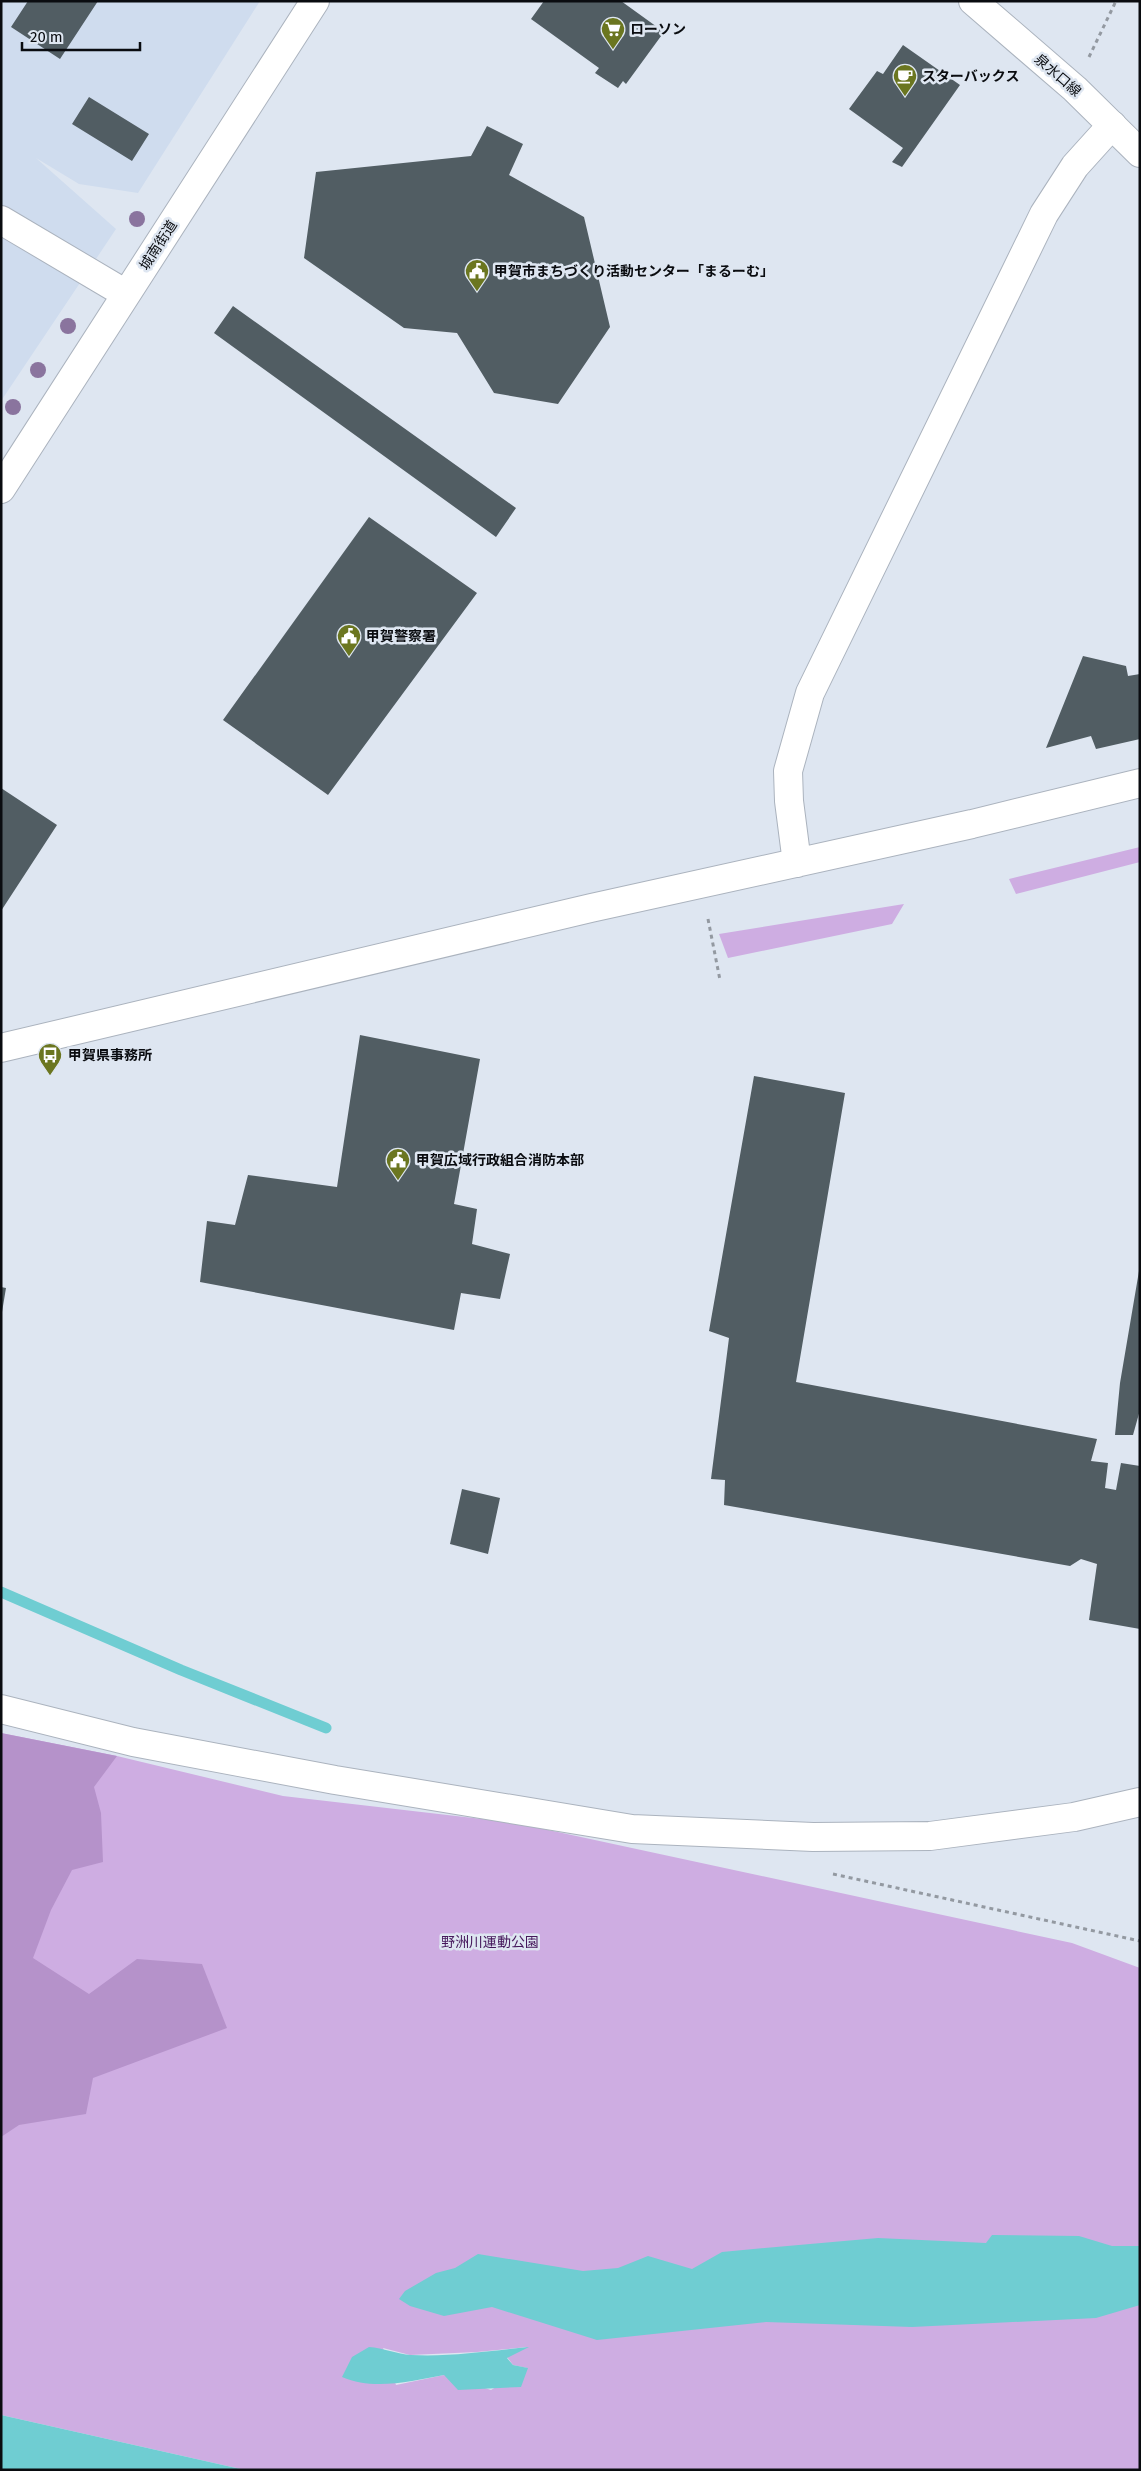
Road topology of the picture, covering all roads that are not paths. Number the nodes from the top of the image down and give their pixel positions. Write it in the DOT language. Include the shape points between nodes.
graph roads {
  1 [pos="315,1"];
  2 [pos="973,1"];
  3 [pos="1112,125"];
  4 [pos="1140,153"];
  5 [pos="1,220"];
  6 [pos="126,294"];
  7 [pos="1,488"];
  8 [pos="1140,783"];
  9 [pos="797,862"];
  10 [pos="1,1048"];
  11 [pos="1,1709"];
  12 [pos="1140,1802"];
  1 -- 6 [label="street, 城南街道"];
  2 -- 3 [label="street, 泉水口線"];
  3 -- 4 [label="street, 泉水口線"];
  3 -- 9 [label="street" via="1075,166 1044,214 810,693 788,771"];
  5 -- 6 [label="street"];
  6 -- 7 [label="street, 城南街道"];
  8 -- 9 [label="street"];
  9 -- 10 [label="street"];
  11 -- 12 [label="street" via="133,1742 306,1775 632,1829 814,1837 930,1836 1074,1816"];
}
